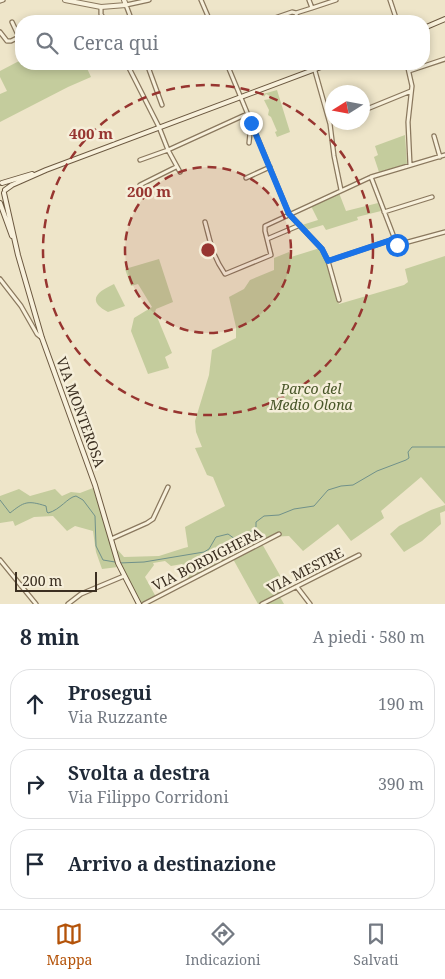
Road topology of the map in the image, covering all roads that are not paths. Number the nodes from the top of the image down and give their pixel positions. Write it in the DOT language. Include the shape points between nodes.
graph roads {
  1 [pos="65,0"];
  2 [pos="124,0"];
  3 [pos="149,0"];
  4 [pos="200,0"];
  5 [pos="309,0"];
  6 [pos="336,0"];
  7 [pos="390,0"];
  8 [pos="126,5"];
  9 [pos="101,7"];
  10 [pos="312,8"];
  11 [pos="296,13"];
  12 [pos="102,15"];
  13 [pos="130,15"];
  14 [pos="207,15"];
  15 [pos="283,15"];
  16 [pos="395,15"];
  17 [pos="445,19"];
  18 [pos="12,22"];
  19 [pos="430,25"];
  20 [pos="15,28"];
  21 [pos="0,32"];
  22 [pos="15,39"];
  23 [pos="445,59"];
  24 [pos="430,64"];
  25 [pos="130,70"];
  26 [pos="149,70"];
  27 [pos="229,70"];
  28 [pos="312,70"];
  29 [pos="315,70"];
  30 [pos="415,70"];
  31 [pos="409,72"];
  32 [pos="411,91"];
  33 [pos="240,97"];
  34 [pos="325,101"];
  35 [pos="162,105"];
  36 [pos="370,108"];
  37 [pos="247,114"];
  38 [pos="251,123"];
  39 [pos="159,127"];
  40 [pos="332,130"];
  41 [pos="434,136"];
  42 [pos="249,142"];
  43 [pos="168,150"];
  44 [pos="445,155"];
  45 [pos="440,157"];
  46 [pos="140,160"];
  47 [pos="410,165"];
  48 [pos="176,167"];
  49 [pos="270,167"];
  50 [pos="46,170"];
  51 [pos="180,172"];
  52 [pos="371,176"];
  53 [pos="246,178"];
  54 [pos="1,182"];
  55 [pos="140,186"];
  56 [pos="341,190"];
  57 [pos="3,193"];
  58 [pos="432,197"];
  59 [pos="0,203"];
  60 [pos="384,212"];
  61 [pos="289,214"];
  62 [pos="205,222"];
  63 [pos="300,225"];
  64 [pos="445,232"];
  65 [pos="267,239"];
  66 [pos="394,239"];
  67 [pos="18,255"];
  68 [pos="328,261"];
  69 [pos="0,280"];
  70 [pos="339,300"];
  71 [pos="42,338"];
  72 [pos="168,487"];
  73 [pos="279,534"];
  74 [pos="111,539"];
  75 [pos="359,556"];
  76 [pos="0,560"];
  77 [pos="124,576"];
  78 [pos="297,587"];
  79 [pos="36,604"];
  80 [pos="68,604"];
  81 [pos="139,604"];
  82 [pos="144,604"];
  83 [pos="262,604"];
  84 [pos="310,604"];
  1 -- 9 [label="main road"];
  2 -- 8 [label="main road"];
  3 -- 8 [label="street"];
  4 -- 14 [label="street"];
  5 -- 10 [label="street"];
  6 -- 10 [label="street"];
  7 -- 16 [label="street"];
  8 -- 9 [label="main road"];
  8 -- 13 [label="street"];
  9 -- 12 [label="street"];
  10 -- 11 [label="street"];
  11 -- 15 [label="street"];
  17 -- 19 [label="main road"];
  18 -- 20 [label="street"];
  21 -- 22 [label="street" via="7,41"];
  23 -- 24 [label="street"];
  25 -- 39 [label="street"];
  26 -- 35 [label="street"];
  27 -- 33 [label="street"];
  28 -- 33 [label="main road"];
  29 -- 34 [label="street"];
  30 -- 31 [label="street"];
  31 -- 32 [label="street"];
  32 -- 36 [label="street"];
  32 -- 47 [label="street" via="408,122"];
  33 -- 37 [label="street"];
  33 -- 39 [label="main road"];
  37 -- 38 [label="street"];
  37 -- 43 [label="street"];
  38 -- 42 [label="street"];
  38 -- 49 [label="street"];
  39 -- 43 [label="street"];
  39 -- 50 [label="main road"];
  40 -- 56 [label="street"];
  41 -- 45 [label="street"];
  43 -- 46 [label="street"];
  43 -- 48 [label="street"];
  44 -- 45 [label="street"];
  45 -- 47 [label="street"];
  47 -- 52 [label="street"];
  48 -- 51 [label="street"];
  48 -- 55 [label="street"];
  49 -- 53 [label="street"];
  49 -- 61 [label="street"];
  50 -- 54 [label="main road"];
  50 -- 57 [label="main road"];
  52 -- 56 [label="street"];
  52 -- 60 [label="street"];
  54 -- 57 [label="main road, VIA MONTEROSA"];
  56 -- 61 [label="street"];
  57 -- 67 [label="main road, VIA MONTEROSA"];
  58 -- 60 [label="street"];
  59 -- 67 [label="main road, VIA MONTEROSA"];
  60 -- 66 [label="street"];
  61 -- 63 [label="street"];
  61 -- 65 [label="street" via="265,226"];
  62 -- 65 [label="street" via="216,260 225,274 271,255"];
  63 -- 65 [label="street"];
  63 -- 68 [label="street" via="322,249"];
  64 -- 66 [label="street" via="397,245"];
  66 -- 68 [label="street"];
  67 -- 71 [label="main road, VIA MONTEROSA"];
  68 -- 70 [label="street"];
  69 -- 71 [label="street"];
  71 -- 74 [label="main road, VIA MONTEROSA"];
  72 -- 74 [label="street" via="153,518"];
  73 -- 82 [label="street, VIA BORDIGHERA"];
  74 -- 77 [label="main road, VIA MONTEROSA"];
  75 -- 78 [label="street, VIA MESTRE"];
  76 -- 79 [label="street"];
  77 -- 80 [label="street" via="81,594"];
  77 -- 81 [label="main road, VIA MONTEROSA"];
  78 -- 83 [label="street, VIA MESTRE"];
  78 -- 84 [label="street"];
}
